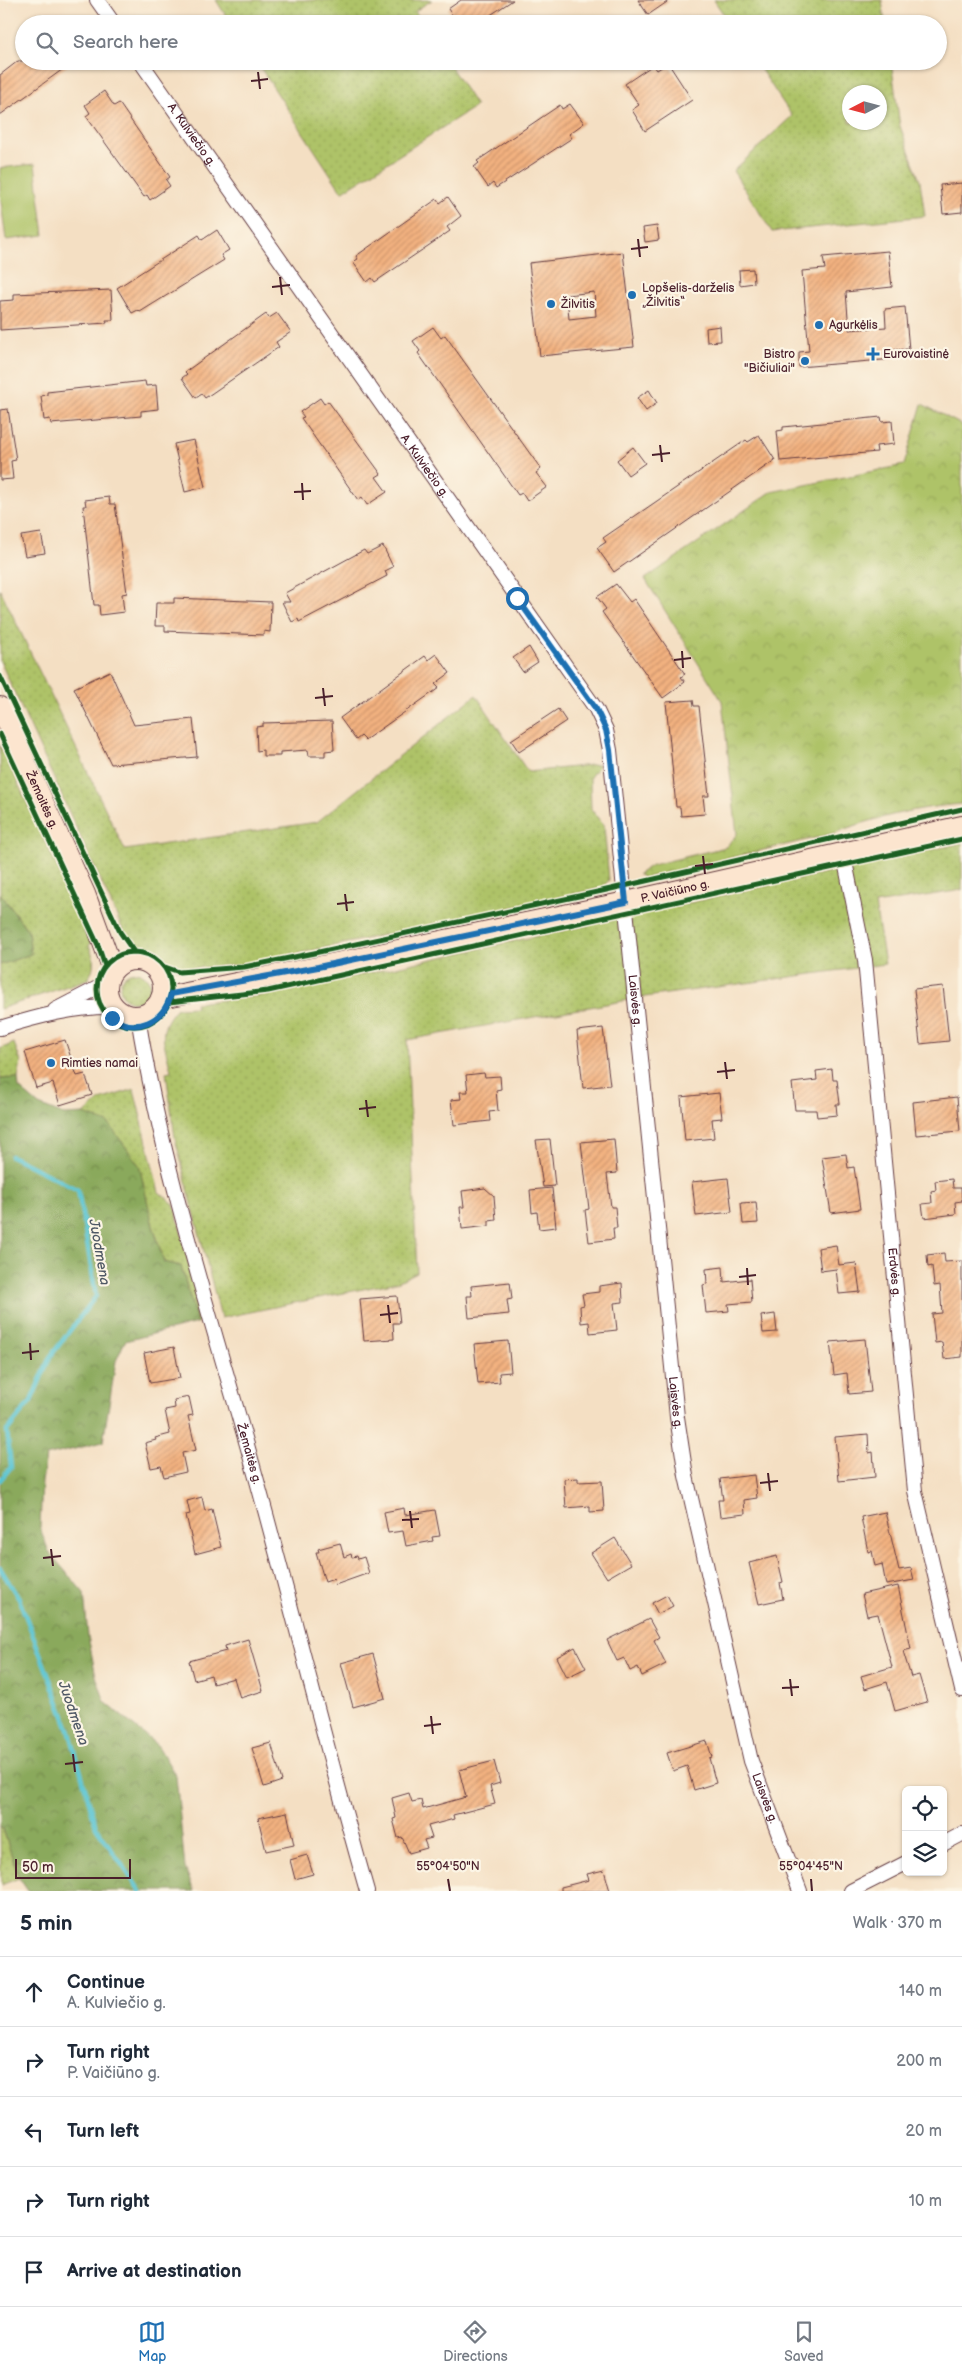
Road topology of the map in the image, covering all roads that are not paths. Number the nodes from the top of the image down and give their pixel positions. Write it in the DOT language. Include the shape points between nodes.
graph roads {
  1 [pos="97,0"];
  2 [pos="108,15"];
  3 [pos="146,70"];
  4 [pos="0,707"];
  5 [pos="962,826"];
  6 [pos="843,852"];
  7 [pos="626,902"];
  8 [pos="117,971"];
  9 [pos="159,975"];
  10 [pos="239,981"];
  11 [pos="161,998"];
  12 [pos="113,1007"];
  13 [pos="46,1015"];
  14 [pos="138,1016"];
  15 [pos="0,1028"];
  16 [pos="962,1690"];
  17 [pos="962,1834"];
  18 [pos="947,1842"];
  19 [pos="902,1865"];
  20 [pos="367,1891"];
  21 [pos="800,1891"];
  22 [pos="851,1891"];
  1 -- 2 [label="street"];
  3 -- 7 [label="street, A. Kulviečio g." via="596,709 606,730 610,750"];
  4 -- 8 [label="main road, Žemaitės g."];
  5 -- 6 [label="main road, P. Vaičiūno g."];
  6 -- 7 [label="main road, P. Vaičiūno g."];
  6 -- 16 [label="street, Erdvės g." via="865,960 915,1491"];
  7 -- 10 [label="main road, P. Vaičiūno g."];
  7 -- 21 [label="street, Laisvės g." via="666,1310 686,1476 751,1761"];
  8 -- 9 [label="main road" via="142,961"];
  8 -- 12 [label="main road" via="109,1000"];
  8 -- 13 [label="street"];
  9 -- 10 [label="main road, P. Vaičiūno g."];
  9 -- 11 [label="main road" via="163,986"];
  10 -- 11 [label="main road, P. Vaičiūno g."];
  11 -- 14 [label="main road" via="152,1010"];
  12 -- 13 [label="street"];
  12 -- 14 [label="main road" via="124,1015"];
  13 -- 15 [label="street"];
  14 -- 20 [label="street, Žemaitės g." via="163,1145"];
  17 -- 18 [label="street"];
  19 -- 22 [label="street"];
}
